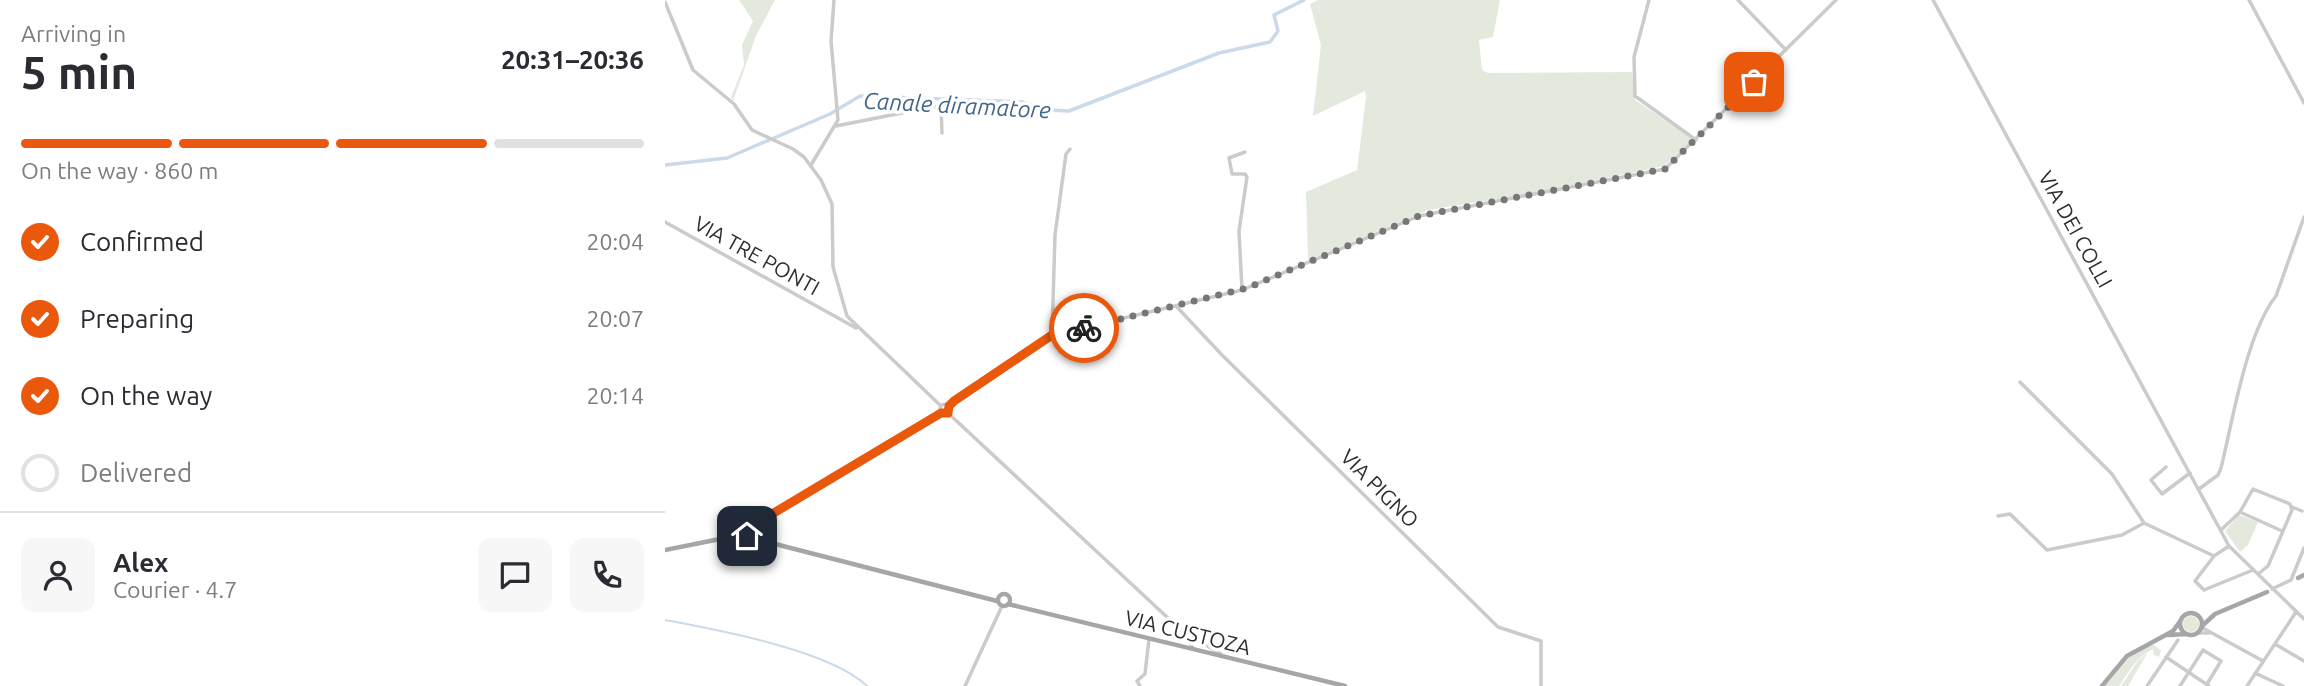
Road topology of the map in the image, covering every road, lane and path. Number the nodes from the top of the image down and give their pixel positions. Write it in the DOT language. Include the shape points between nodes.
graph roads {
  1 [pos="834,0"];
  2 [pos="1649,0"];
  3 [pos="1738,0"];
  4 [pos="1836,0"];
  5 [pos="1933,0"];
  6 [pos="2249,0"];
  7 [pos="665,2"];
  8 [pos="1786,50"];
  9 [pos="2304,103"];
  10 [pos="836,126"];
  11 [pos="942,133"];
  12 [pos="1696,140"];
  13 [pos="1070,149"];
  14 [pos="1245,152"];
  15 [pos="811,166"];
  16 [pos="2304,217"];
  17 [pos="665,222"];
  18 [pos="1242,290"];
  19 [pos="842,304"];
  20 [pos="1176,306"];
  21 [pos="835,316"];
  22 [pos="849,318"];
  23 [pos="843,321"];
  24 [pos="862,331"];
  25 [pos="1052,335"];
  26 [pos="2020,382"];
  27 [pos="941,406"];
  28 [pos="949,406"];
  29 [pos="941,413"];
  30 [pos="948,413"];
  31 [pos="2166,467"];
  32 [pos="2190,473"];
  33 [pos="2199,489"];
  34 [pos="2292,508"];
  35 [pos="2302,511"];
  36 [pos="2240,512"];
  37 [pos="1998,516"];
  38 [pos="762,520"];
  39 [pos="2144,523"];
  40 [pos="757,527"];
  41 [pos="2221,530"];
  42 [pos="746,531"];
  43 [pos="2282,531"];
  44 [pos="731,537"];
  45 [pos="744,537"];
  46 [pos="764,540"];
  47 [pos="2229,546"];
  48 [pos="2304,548"];
  49 [pos="665,550"];
  50 [pos="2214,556"];
  51 [pos="2253,570"];
  52 [pos="2258,574"];
  53 [pos="2304,575"];
  54 [pos="2298,578"];
  55 [pos="2272,589"];
  56 [pos="2267,592"];
  57 [pos="1001,594"];
  58 [pos="982,596"];
  59 [pos="1010,597"];
  60 [pos="997,601"];
  61 [pos="1008,604"];
  62 [pos="1002,606"];
  63 [pos="1023,607"];
  64 [pos="2296,612"];
  65 [pos="2196,614"];
  66 [pos="2213,616"];
  67 [pos="2181,620"];
  68 [pos="2304,620"];
  69 [pos="2201,626"];
  70 [pos="1183,632"];
  71 [pos="2211,633"];
  72 [pos="2193,634"];
  73 [pos="2164,636"];
  74 [pos="1186,637"];
  75 [pos="1149,639"];
  76 [pos="1193,640"];
  77 [pos="2178,640"];
  78 [pos="2275,644"];
  79 [pos="1182,647"];
  80 [pos="1194,650"];
  81 [pos="2166,657"];
  82 [pos="1233,659"];
  83 [pos="2304,660"];
  84 [pos="2263,661"];
  85 [pos="2189,672"];
  86 [pos="2255,673"];
  87 [pos="2208,685"];
  88 [pos="965,686"];
  89 [pos="1140,686"];
  90 [pos="1345,686"];
  91 [pos="1541,686"];
  92 [pos="2102,686"];
  93 [pos="2147,686"];
  94 [pos="2180,686"];
  95 [pos="2247,686"];
  96 [pos="2283,686"];
  1 -- 10 [label="street" via="831,41 839,114"];
  2 -- 12 [label="street" via="1634,57 1635,96"];
  3 -- 8 [label="street"];
  4 -- 8 [label="street"];
  5 -- 32 [label="street, VIA DEI COLLI"];
  6 -- 9 [label="street"];
  7 -- 15 [label="street" via="694,70 734,104 752,130 793,149"];
  8 -- 12 [label="street"];
  10 -- 11 [label="street" via="937,106 941,107"];
  10 -- 15 [label="street"];
  12 -- 18 [label="street" via="1665,169 1419,216"];
  13 -- 25 [label="street" via="1058,205"];
  14 -- 18 [label="street" via="1229,158 1232,174 1247,177 1239,231"];
  15 -- 19 [label="street" via="830,196 833,267"];
  16 -- 33 [label="street" via="2246,366 2221,468"];
  17 -- 21 [label="street, VIA TRE PONTI"];
  18 -- 20 [label="street"];
  19 -- 21 [label="street"];
  19 -- 22 [label="street"];
  20 -- 25 [label="street"];
  20 -- 91 [label="street, VIA PIGNO" via="1498,627 1541,641"];
  21 -- 22 [label="street"];
  21 -- 23 [label="street, VIA TRE PONTI"];
  22 -- 23 [label="street"];
  22 -- 24 [label="street"];
  23 -- 24 [label="street, VIA TRE PONTI"];
  24 -- 27 [label="street"];
  25 -- 28 [label="street"];
  26 -- 39 [label="street" via="2112,474"];
  27 -- 28 [label="street"];
  27 -- 29 [label="street"];
  28 -- 30 [label="street"];
  29 -- 30 [label="street"];
  29 -- 38 [label="street"];
  30 -- 70 [label="street"];
  31 -- 32 [label="street" via="2151,480 2162,494"];
  32 -- 33 [label="street, VIA DEI COLLI"];
  33 -- 41 [label="street, VIA DEI COLLI"];
  34 -- 35 [label="street"];
  34 -- 36 [label="street" via="2253,489"];
  34 -- 43 [label="street"];
  36 -- 41 [label="street"];
  36 -- 43 [label="street"];
  37 -- 39 [label="street" via="2010,514 2047,550 2122,534"];
  38 -- 40 [label="street"];
  38 -- 42 [label="street"];
  39 -- 50 [label="street"];
  40 -- 45 [label="street"];
  40 -- 46 [label="street"];
  41 -- 47 [label="street, VIA DEI COLLI"];
  42 -- 44 [label="street"];
  42 -- 45 [label="street"];
  43 -- 52 [label="street" via="2268,566"];
  44 -- 45 [label="main road, VIA CUSTOZA"];
  44 -- 49 [label="main road, VIA CUSTOZA"];
  45 -- 46 [label="main road, VIA CUSTOZA"];
  46 -- 58 [label="main road, VIA CUSTOZA"];
  47 -- 50 [label="street"];
  47 -- 51 [label="street, VIA DEI COLLI"];
  48 -- 55 [label="street" via="2291,579"];
  50 -- 51 [label="street" via="2195,581 2204,590"];
  51 -- 52 [label="street, VIA DEI COLLI"];
  52 -- 55 [label="street, VIA DEI COLLI"];
  53 -- 54 [label="main road"];
  55 -- 64 [label="street, VIA DEI COLLI"];
  56 -- 66 [label="main road"];
  57 -- 58 [label="main road, VIA CUSTOZA"];
  57 -- 59 [label="main road, VIA CUSTOZA"];
  57 -- 60 [label="main road"];
  58 -- 60 [label="main road, VIA CUSTOZA"];
  59 -- 61 [label="main road"];
  59 -- 63 [label="main road, VIA CUSTOZA"];
  60 -- 62 [label="main road, VIA CUSTOZA"];
  61 -- 62 [label="main road, VIA CUSTOZA"];
  61 -- 63 [label="main road, VIA CUSTOZA"];
  62 -- 88 [label="street"];
  63 -- 75 [label="main road, VIA CUSTOZA"];
  64 -- 68 [label="street, VIA DEI COLLI"];
  64 -- 78 [label="street"];
  65 -- 66 [label="main road"];
  65 -- 67 [label="main road"];
  65 -- 69 [label="main road"];
  66 -- 69 [label="main road"];
  66 -- 71 [label="street" via="2208,626"];
  67 -- 72 [label="main road" via="2182,629"];
  67 -- 73 [label="main road"];
  69 -- 71 [label="street"];
  69 -- 72 [label="main road"];
  70 -- 74 [label="street"];
  70 -- 76 [label="street"];
  71 -- 72 [label="street"];
  71 -- 84 [label="street"];
  72 -- 73 [label="main road"];
  73 -- 92 [label="main road" via="2127,656"];
  74 -- 79 [label="street"];
  74 -- 80 [label="street"];
  75 -- 79 [label="main road, VIA CUSTOZA"];
  75 -- 89 [label="street" via="1145,674 1137,681"];
  76 -- 80 [label="street"];
  76 -- 82 [label="street"];
  77 -- 81 [label="street"];
  78 -- 83 [label="street"];
  78 -- 84 [label="street"];
  79 -- 80 [label="main road, VIA CUSTOZA"];
  80 -- 82 [label="main road, VIA CUSTOZA"];
  81 -- 85 [label="street"];
  81 -- 93 [label="street"];
  82 -- 90 [label="main road, VIA CUSTOZA"];
  84 -- 86 [label="street"];
  85 -- 87 [label="street"];
  85 -- 87 [label="street" via="2203,650 2221,661"];
  85 -- 94 [label="street"];
  86 -- 95 [label="street"];
  86 -- 96 [label="street"];
}
